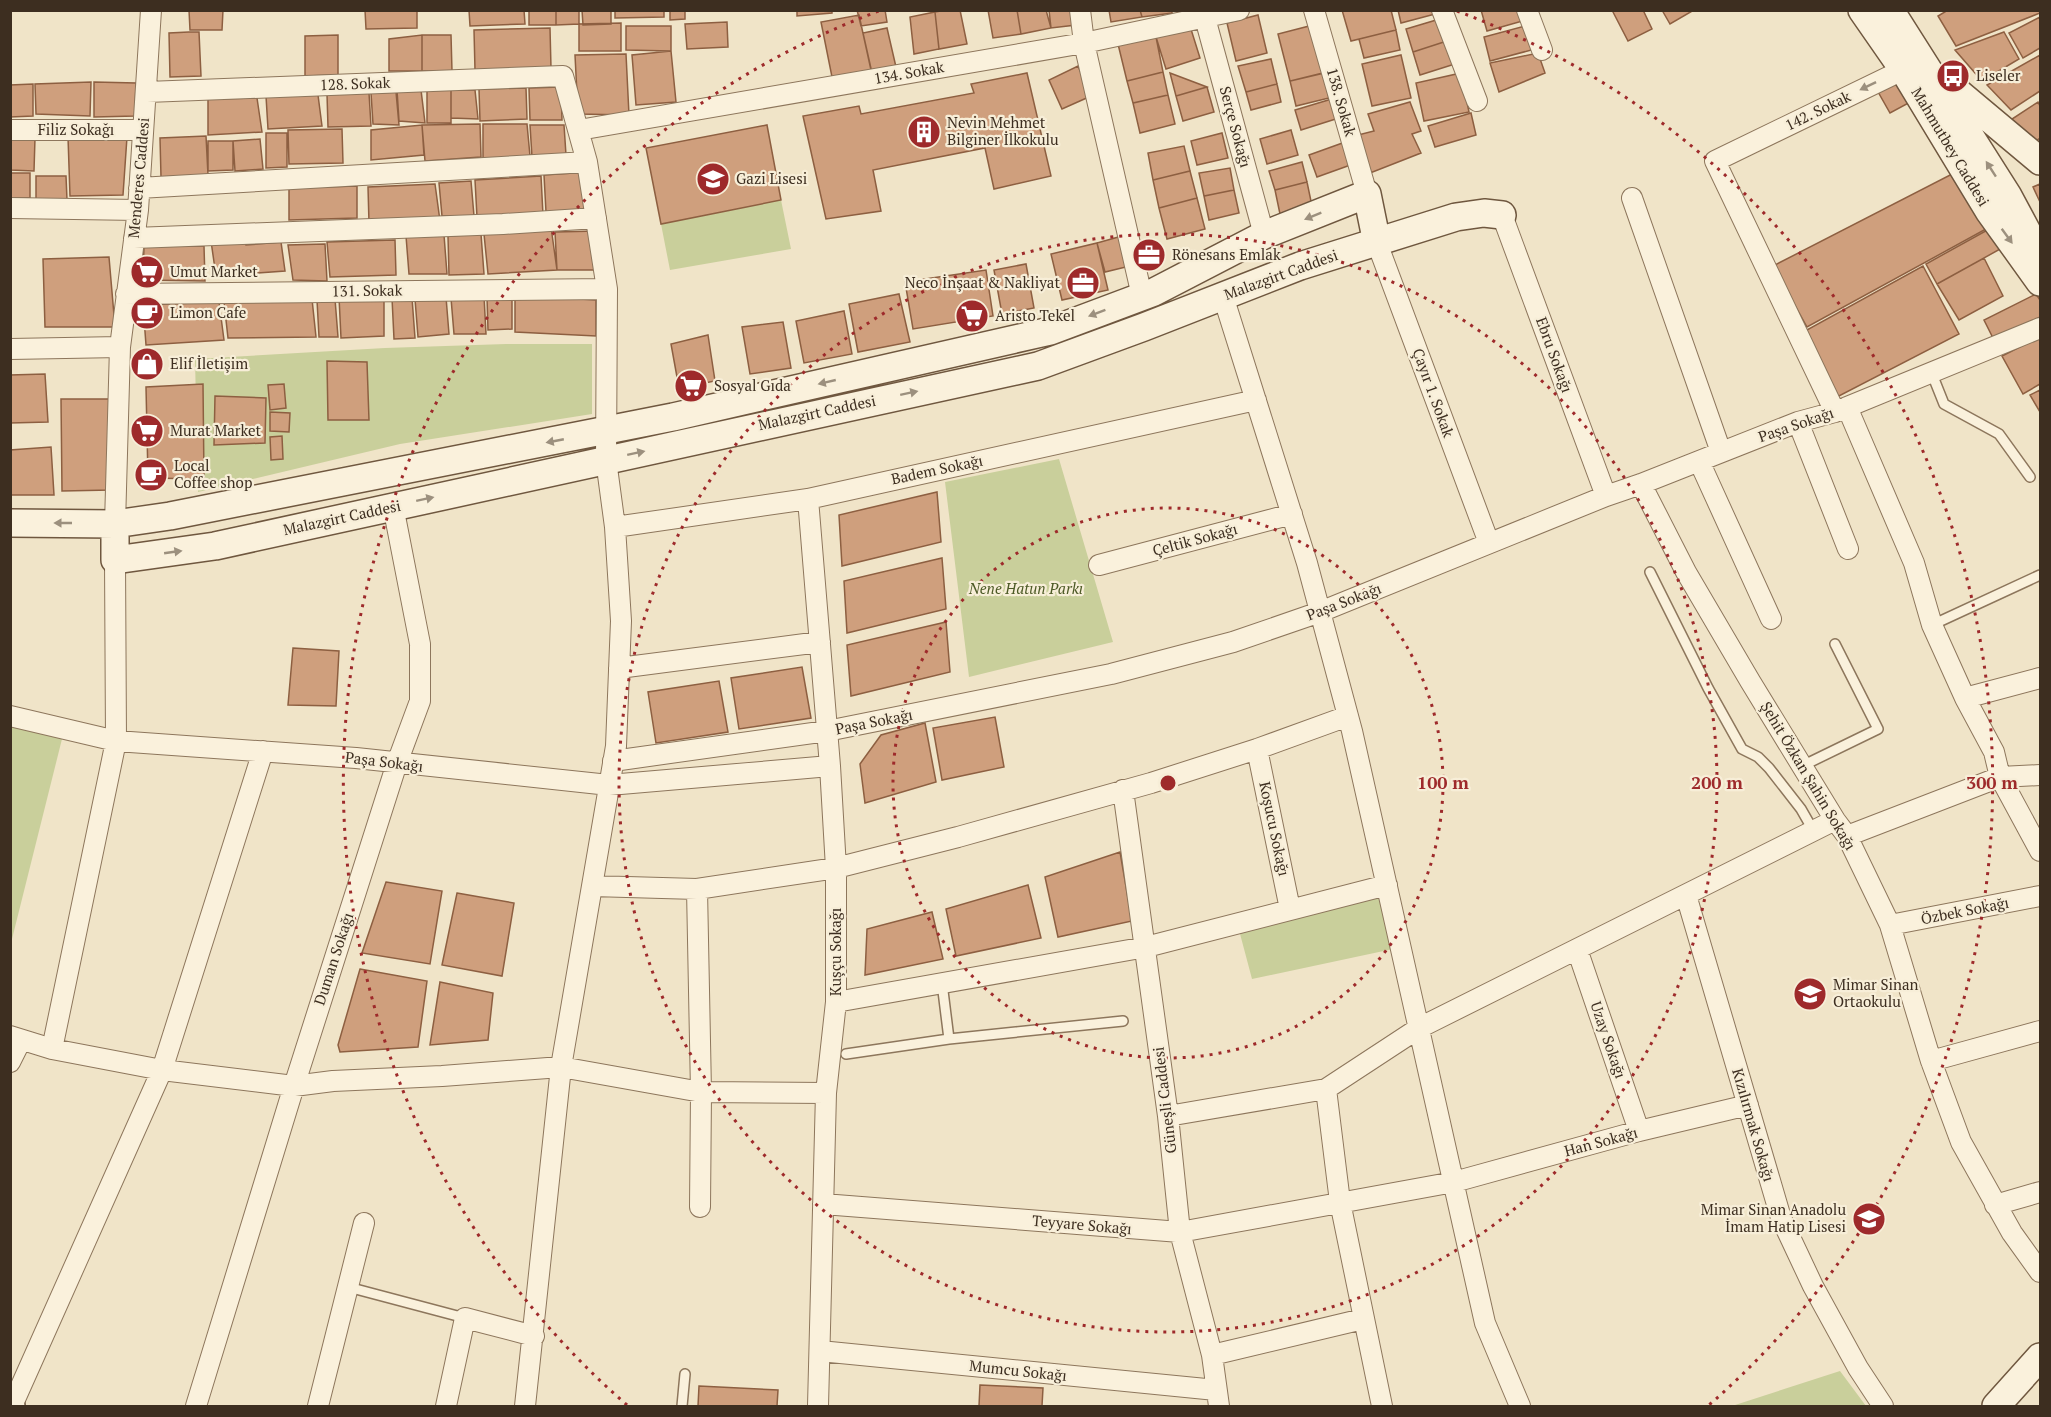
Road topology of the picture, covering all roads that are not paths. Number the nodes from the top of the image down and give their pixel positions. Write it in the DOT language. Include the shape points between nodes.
graph roads {
  1 [pos="151,10"];
  2 [pos="1080,10"];
  3 [pos="1239,10"];
  4 [pos="1314,10"];
  5 [pos="1442,10"];
  6 [pos="1527,10"];
  7 [pos="1862,10"];
  8 [pos="1890,10"];
  9 [pos="1205,18"];
  10 [pos="1084,43"];
  11 [pos="1542,50"];
  12 [pos="1912,65"];
  13 [pos="147,92"];
  14 [pos="1477,101"];
  15 [pos="10,130"];
  16 [pos="142,130"];
  17 [pos="579,130"];
  18 [pos="2040,161"];
  19 [pos="587,162"];
  20 [pos="139,188"];
  21 [pos="1367,194"];
  22 [pos="1632,198"];
  23 [pos="10,208"];
  24 [pos="138,210"];
  25 [pos="1502,215"];
  26 [pos="596,218"];
  27 [pos="1264,235"];
  28 [pos="134,238"];
  29 [pos="1377,243"];
  30 [pos="2040,256"];
  31 [pos="2040,282"];
  32 [pos="607,289"];
  33 [pos="126,294"];
  34 [pos="1142,296"];
  35 [pos="1223,296"];
  36 [pos="2040,328"];
  37 [pos="120,347"];
  38 [pos="10,349"];
  39 [pos="1932,374"];
  40 [pos="1256,400"];
  41 [pos="1841,410"];
  42 [pos="1798,422"];
  43 [pos="605,431"];
  44 [pos="1721,453"];
  45 [pos="606,459"];
  46 [pos="1699,461"];
  47 [pos="2030,477"];
  48 [pos="1641,484"];
  49 [pos="1606,496"];
  50 [pos="808,499"];
  51 [pos="393,506"];
  52 [pos="1292,514"];
  53 [pos="10,523"];
  54 [pos="115,524"];
  55 [pos="615,527"];
  56 [pos="1489,543"];
  57 [pos="1848,549"];
  58 [pos="115,560"];
  59 [pos="1099,565"];
  60 [pos="1650,572"];
  61 [pos="2040,575"];
  62 [pos="1320,612"];
  63 [pos="1771,619"];
  64 [pos="1932,625"];
  65 [pos="820,642"];
  66 [pos="1835,644"];
  67 [pos="619,668"];
  68 [pos="2040,680"];
  69 [pos="1965,698"];
  70 [pos="10,716"];
  71 [pos="1348,716"];
  72 [pos="826,731"];
  73 [pos="116,741"];
  74 [pos="1257,748"];
  75 [pos="263,751"];
  76 [pos="613,761"];
  77 [pos="397,763"];
  78 [pos="830,766"];
  79 [pos="1802,766"];
  80 [pos="2040,776"];
  81 [pos="2000,777"];
  82 [pos="609,785"];
  83 [pos="1124,790"];
  84 [pos="1835,820"];
  85 [pos="1813,830"];
  86 [pos="1847,836"];
  87 [pos="2040,851"];
  88 [pos="836,868"];
  89 [pos="1387,885"];
  90 [pos="592,886"];
  91 [pos="697,889"];
  92 [pos="1686,895"];
  93 [pos="2040,896"];
  94 [pos="1290,909"];
  95 [pos="1890,926"];
  96 [pos="1146,947"];
  97 [pos="1577,949"];
  98 [pos="942,983"];
  99 [pos="836,1002"];
  100 [pos="1124,1021"];
  101 [pos="1419,1029"];
  102 [pos="2040,1031"];
  103 [pos="16,1038"];
  104 [pos="949,1039"];
  105 [pos="51,1049"];
  106 [pos="846,1054"];
  107 [pos="1931,1060"];
  108 [pos="10,1062"];
  109 [pos="561,1067"];
  110 [pos="162,1070"];
  111 [pos="294,1086"];
  112 [pos="1326,1089"];
  113 [pos="701,1092"];
  114 [pos="826,1094"];
  115 [pos="1748,1105"];
  116 [pos="1168,1116"];
  117 [pos="1639,1131"];
  118 [pos="1454,1182"];
  119 [pos="2040,1192"];
  120 [pos="1340,1202"];
  121 [pos="823,1204"];
  122 [pos="1995,1205"];
  123 [pos="700,1207"];
  124 [pos="364,1223"];
  125 [pos="1180,1233"];
  126 [pos="2040,1272"];
  127 [pos="348,1287"];
  128 [pos="465,1318"];
  129 [pos="1362,1319"];
  130 [pos="534,1336"];
  131 [pos="820,1351"];
  132 [pos="1212,1355"];
  133 [pos="2040,1357"];
  134 [pos="685,1374"];
  135 [pos="1217,1398"];
  136 [pos="11,1406"];
  137 [pos="196,1407"];
  138 [pos="318,1407"];
  139 [pos="446,1407"];
  140 [pos="525,1407"];
  141 [pos="682,1407"];
  142 [pos="818,1407"];
  143 [pos="1382,1407"];
  144 [pos="1520,1407"];
  145 [pos="1883,1407"];
  146 [pos="1996,1407"];
  1 -- 13 [label="street, Menderes Caddesi"];
  2 -- 10 [label="street"];
  3 -- 9 [label="street, 134. Sokak"];
  4 -- 21 [label="street, 138. Sokak"];
  5 -- 14 [label="street"];
  6 -- 11 [label="street"];
  7 -- 12 [label="main road, Mahmutbey Caddesi"];
  8 -- 12 [label="main road, Mahmutbey Caddesi"];
  9 -- 10 [label="street, 134. Sokak"];
  9 -- 27 [label="street, Serçe Sokağı"];
  10 -- 17 [label="street, 134. Sokak"];
  10 -- 34 [label="street"];
  12 -- 18 [label="main road"];
  30 -- 12 [label="main road, Mahmutbey Caddesi, one-way" via="2008,196"];
  12 -- 31 [label="main road, Mahmutbey Caddesi, one-way" via="1989,211"];
  12 -- 41 [label="street, 142. Sokak, one-way" via="1715,161"];
  13 -- 16 [label="street, Menderes Caddesi"];
  13 -- 17 [label="street, 128. Sokak" via="562,76"];
  15 -- 16 [label="street, Filiz Sokağı"];
  16 -- 20 [label="street, Menderes Caddesi"];
  17 -- 19 [label="street"];
  19 -- 20 [label="street"];
  19 -- 26 [label="street"];
  20 -- 24 [label="street, Menderes Caddesi"];
  21 -- 27 [label="main road, Malazgirt Caddesi, one-way"];
  21 -- 29 [label="main road"];
  22 -- 44 [label="street"];
  23 -- 24 [label="street"];
  24 -- 28 [label="street, Menderes Caddesi"];
  25 -- 29 [label="main road, Malazgirt Caddesi" via="1456,217"];
  25 -- 49 [label="street, Ebru Sokağı"];
  26 -- 28 [label="street"];
  26 -- 32 [label="street"];
  27 -- 34 [label="main road, Malazgirt Caddesi"];
  28 -- 33 [label="street, Menderes Caddesi"];
  29 -- 35 [label="main road, Malazgirt Caddesi"];
  29 -- 56 [label="street, Çayır 1. Sokak"];
  32 -- 33 [label="street, 131. Sokak"];
  32 -- 43 [label="street"];
  33 -- 37 [label="street, Menderes Caddesi"];
  34 -- 43 [label="main road, Malazgirt Caddesi, one-way" via="1050,331"];
  35 -- 40 [label="street"];
  45 -- 35 [label="main road, Malazgirt Caddesi, one-way" via="1038,366"];
  36 -- 39 [label="street, Paşa Sokağı"];
  37 -- 38 [label="street"];
  37 -- 54 [label="street, Menderes Caddesi"];
  39 -- 41 [label="street, Paşa Sokağı"];
  39 -- 47 [label="lane" via="1944,404 1999,434"];
  40 -- 50 [label="street, Badem Sokağı"];
  40 -- 52 [label="street"];
  41 -- 42 [label="street, Paşa Sokağı"];
  41 -- 64 [label="street" via="1914,563"];
  42 -- 44 [label="street, Paşa Sokağı"];
  42 -- 57 [label="street"];
  43 -- 45 [label="street"];
  43 -- 54 [label="main road, Malazgirt Caddesi, one-way"];
  44 -- 46 [label="street, Paşa Sokağı"];
  51 -- 45 [label="main road, Malazgirt Caddesi, one-way"];
  45 -- 55 [label="street"];
  46 -- 48 [label="street, Paşa Sokağı"];
  46 -- 63 [label="street"];
  48 -- 49 [label="street, Paşa Sokağı"];
  48 -- 79 [label="street, Şehit Özkan Şahin Sokağı" via="1686,572"];
  49 -- 56 [label="street, Paşa Sokağı"];
  50 -- 55 [label="street, Badem Sokağı"];
  50 -- 65 [label="street, Kuşçu Sokağı"];
  58 -- 51 [label="main road, Malazgirt Caddesi, one-way" via="215,546"];
  51 -- 77 [label="street, Duman Sokağı" via="420,644 420,701"];
  52 -- 59 [label="street, Çeltik Sokağı"];
  52 -- 62 [label="street"];
  54 -- 53 [label="main road, Malazgirt Caddesi, one-way"];
  54 -- 58 [label="main road"];
  55 -- 67 [label="street" via="621,621"];
  56 -- 62 [label="street, Paşa Sokağı"];
  58 -- 73 [label="street"];
  60 -- 85 [label="lane" via="1742,750 1758,757 1769,768"];
  61 -- 64 [label="lane"];
  62 -- 71 [label="street"];
  62 -- 72 [label="street, Paşa Sokağı" via="1233,642 1111,674"];
  64 -- 69 [label="street"];
  65 -- 67 [label="street"];
  65 -- 72 [label="street, Kuşçu Sokağı"];
  66 -- 79 [label="lane" via="1878,729"];
  67 -- 76 [label="street"];
  68 -- 69 [label="street"];
  69 -- 81 [label="street" via="1994,752"];
  70 -- 73 [label="street, Paşa Sokağı"];
  71 -- 74 [label="street"];
  71 -- 89 [label="street"];
  72 -- 76 [label="street, Paşa Sokağı"];
  72 -- 78 [label="street, Kuşçu Sokağı"];
  73 -- 75 [label="street, Paşa Sokağı"];
  73 -- 105 [label="street"];
  74 -- 83 [label="street"];
  74 -- 94 [label="street, Koşucu Sokağı"];
  75 -- 77 [label="street, Paşa Sokağı"];
  75 -- 110 [label="street"];
  76 -- 82 [label="street"];
  77 -- 82 [label="street, Paşa Sokağı"];
  77 -- 111 [label="street, Duman Sokağı"];
  78 -- 82 [label="street, Paşa Sokağı"];
  78 -- 88 [label="street, Kuşçu Sokağı"];
  79 -- 84 [label="street, Şehit Özkan Şahin Sokağı"];
  80 -- 81 [label="street"];
  81 -- 86 [label="street"];
  81 -- 87 [label="street"];
  82 -- 90 [label="street"];
  83 -- 88 [label="street"];
  83 -- 96 [label="street, Güneşli Caddesi"];
  84 -- 85 [label="street"];
  84 -- 86 [label="street, Şehit Özkan Şahin Sokağı"];
  85 -- 92 [label="street"];
  86 -- 95 [label="street, Şehit Özkan Şahin Sokağı"];
  88 -- 91 [label="street"];
  88 -- 99 [label="street, Kuşçu Sokağı"];
  89 -- 94 [label="street"];
  89 -- 101 [label="street"];
  90 -- 91 [label="street"];
  90 -- 109 [label="street"];
  91 -- 113 [label="street"];
  92 -- 97 [label="street"];
  92 -- 115 [label="street, Kızılırmak Sokağı"];
  93 -- 95 [label="street, Özbek Sokağı"];
  94 -- 96 [label="street"];
  95 -- 107 [label="street, Şehit Özkan Şahin Sokağı"];
  96 -- 98 [label="street"];
  96 -- 116 [label="street, Güneşli Caddesi"];
  97 -- 101 [label="street"];
  97 -- 117 [label="street, Uzay Sokağı"];
  98 -- 99 [label="street"];
  98 -- 104 [label="lane"];
  99 -- 114 [label="street, Kuşçu Sokağı"];
  100 -- 104 [label="lane"];
  101 -- 112 [label="street"];
  101 -- 118 [label="street"];
  102 -- 107 [label="street"];
  103 -- 105 [label="street"];
  103 -- 108 [label="street"];
  104 -- 106 [label="lane"];
  105 -- 110 [label="street"];
  107 -- 122 [label="street, Şehit Özkan Şahin Sokağı" via="1961,1142"];
  109 -- 111 [label="street"];
  109 -- 113 [label="street"];
  109 -- 130 [label="street"];
  110 -- 111 [label="street"];
  110 -- 136 [label="street"];
  111 -- 137 [label="street, Duman Sokağı"];
  112 -- 116 [label="street"];
  112 -- 120 [label="street"];
  113 -- 114 [label="street"];
  113 -- 123 [label="street"];
  114 -- 121 [label="street, Kuşçu Sokağı"];
  115 -- 117 [label="street, Han Sokağı"];
  115 -- 145 [label="street, Kızılırmak Sokağı" via="1781,1218 1813,1286"];
  116 -- 125 [label="street, Güneşli Caddesi"];
  117 -- 118 [label="street, Han Sokağı"];
  118 -- 120 [label="street, Han Sokağı"];
  118 -- 144 [label="street" via="1485,1323"];
  119 -- 122 [label="street"];
  120 -- 125 [label="street, Teyyare Sokağı"];
  120 -- 129 [label="street"];
  121 -- 125 [label="street, Teyyare Sokağı"];
  121 -- 131 [label="street, Kuşçu Sokağı"];
  122 -- 126 [label="street, Şehit Özkan Şahin Sokağı"];
  124 -- 127 [label="street"];
  125 -- 132 [label="street, Güneşli Caddesi"];
  127 -- 128 [label="lane"];
  127 -- 138 [label="street"];
  128 -- 130 [label="street"];
  128 -- 139 [label="street"];
  129 -- 132 [label="street"];
  129 -- 143 [label="street"];
  130 -- 140 [label="street"];
  131 -- 135 [label="street, Mumcu Sokağı"];
  131 -- 142 [label="street, Kuşçu Sokağı"];
  132 -- 135 [label="street, Güneşli Caddesi"];
  133 -- 146 [label="main road"];
  134 -- 141 [label="lane"];
}
